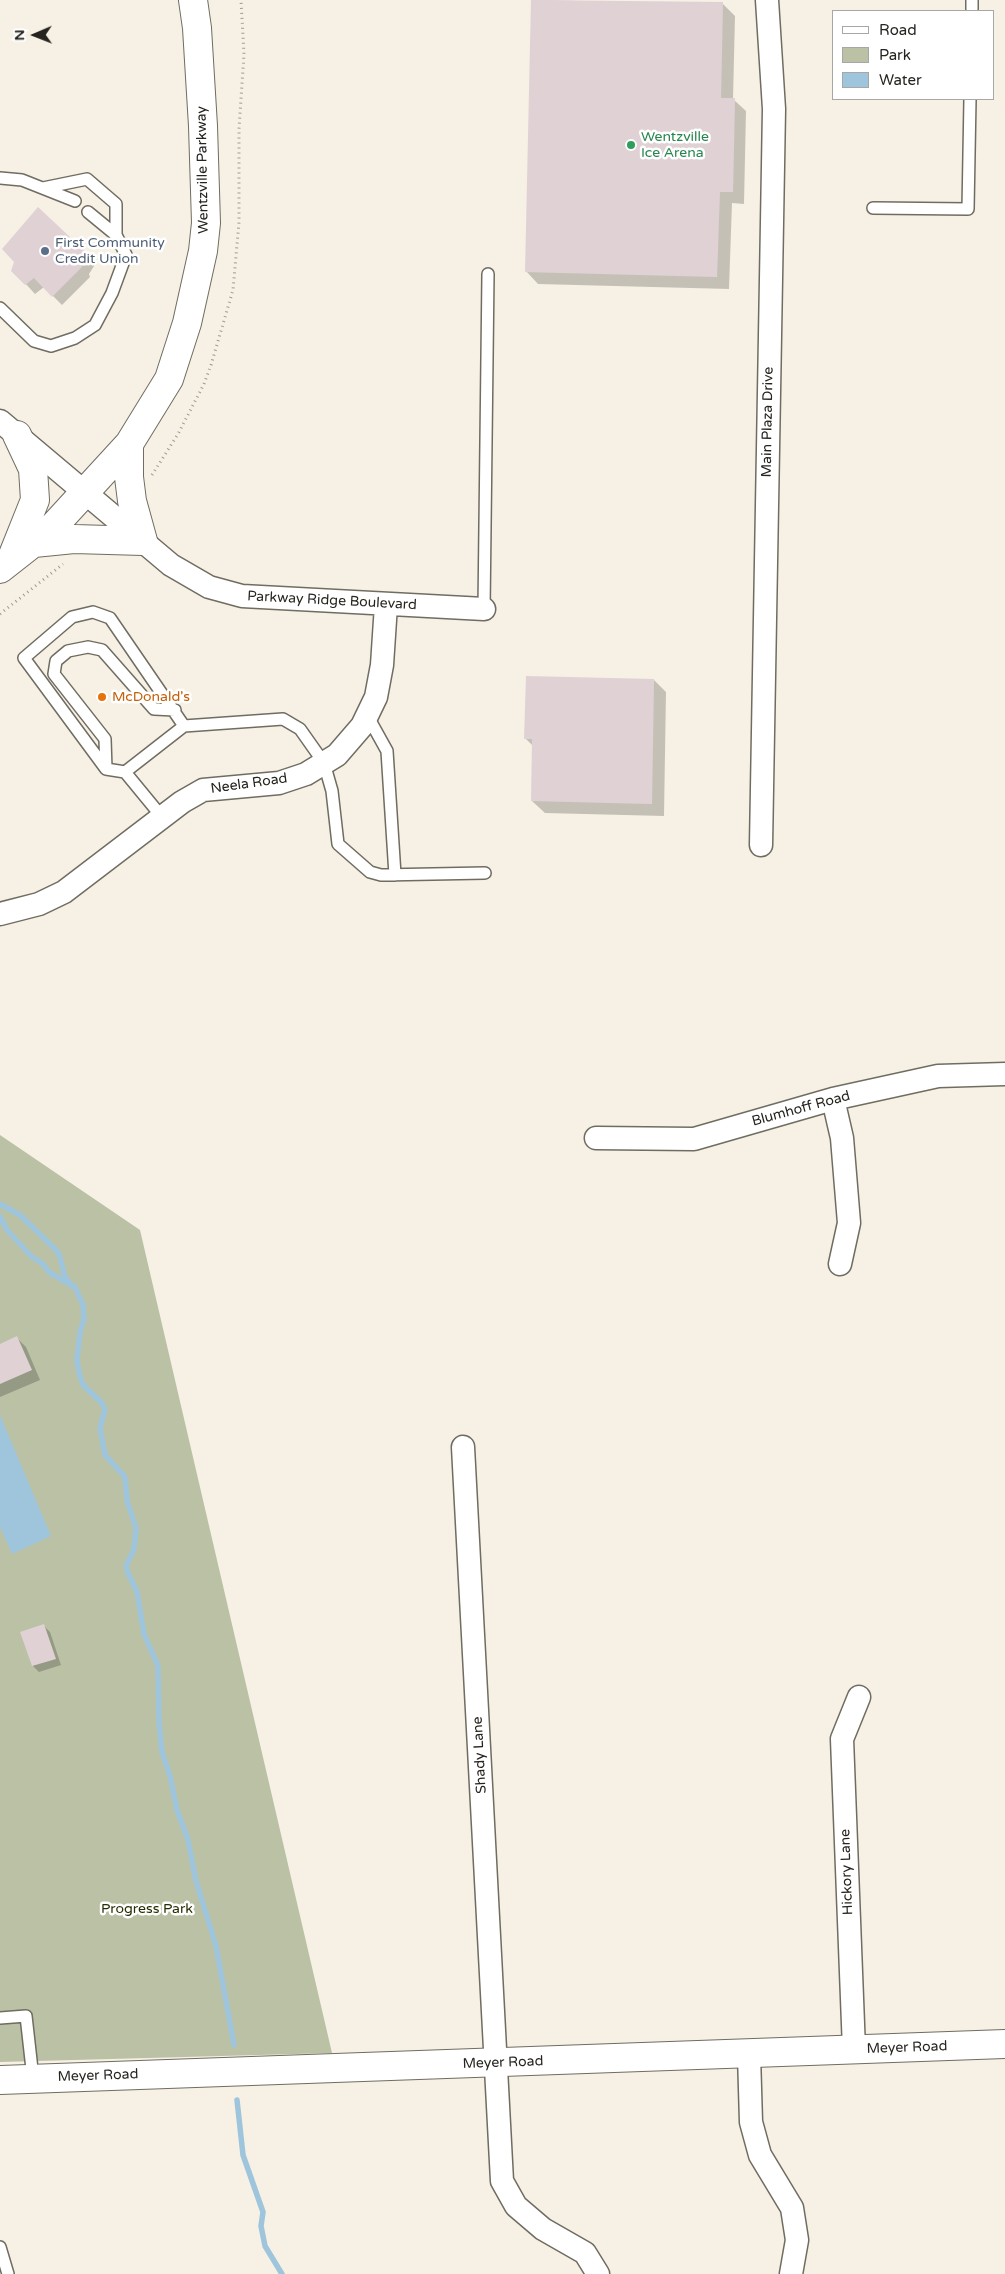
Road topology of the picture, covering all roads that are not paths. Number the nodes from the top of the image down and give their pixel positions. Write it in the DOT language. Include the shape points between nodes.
graph roads {
  1 [pos="193,0"];
  2 [pos="767,0"];
  3 [pos="970,100"];
  4 [pos="0,178"];
  5 [pos="43,188"];
  6 [pos="75,201"];
  7 [pos="873,208"];
  8 [pos="88,212"];
  9 [pos="116,235"];
  10 [pos="488,274"];
  11 [pos="0,308"];
  12 [pos="9,428"];
  13 [pos="129,444"];
  14 [pos="86,493"];
  15 [pos="143,541"];
  16 [pos="34,543"];
  17 [pos="5,565"];
  18 [pos="386,605"];
  19 [pos="484,609"];
  20 [pos="175,710"];
  21 [pos="367,715"];
  22 [pos="184,726"];
  23 [pos="324,763"];
  24 [pos="106,769"];
  25 [pos="125,772"];
  26 [pos="162,817"];
  27 [pos="761,845"];
  28 [pos="485,873"];
  29 [pos="395,875"];
  30 [pos="0,914"];
  31 [pos="1005,1074"];
  32 [pos="833,1099"];
  33 [pos="596,1138"];
  34 [pos="840,1264"];
  35 [pos="463,1447"];
  36 [pos="859,1697"];
  37 [pos="0,2018"];
  38 [pos="1005,2044"];
  39 [pos="854,2050"];
  40 [pos="749,2055"];
  41 [pos="497,2063"];
  42 [pos="33,2078"];
  43 [pos="0,2080"];
  44 [pos="0,2246"];
  45 [pos="8,2274"];
  46 [pos="598,2274"];
  47 [pos="791,2274"];
  1 -- 13 [label="street, Wentzville Parkway" via="203,126 206,223 203,251 187,323 168,379"];
  2 -- 27 [label="street, Main Plaza Drive" via="774,109"];
  3 -- 7 [label="lane" via="968,210"];
  4 -- 5 [label="lane" via="22,180"];
  5 -- 6 [label="lane"];
  5 -- 9 [label="lane" via="87,180 116,204"];
  8 -- 9 [label="lane"];
  9 -- 11 [label="lane" via="126,255 112,294 95,325 75,338 51,346 34,341"];
  10 -- 19 [label="lane"];
  12 -- 14 [label="street, Parkway Ridge Boulevard"];
  12 -- 17 [label="street" via="32,468 35,500"];
  13 -- 14 [label="street, Wentzville Parkway"];
  13 -- 15 [label="street" via="132,501"];
  14 -- 15 [label="street, Parkway Ridge Boulevard"];
  14 -- 16 [label="street, Wentzville Parkway"];
  15 -- 16 [label="street" via="74,539"];
  15 -- 18 [label="street, Parkway Ridge Boulevard" via="172,565 209,588 242,596"];
  16 -- 17 [label="street, Wentzville Parkway"];
  18 -- 19 [label="street, Parkway Ridge Boulevard"];
  18 -- 21 [label="street, Neela Road" via="382,665 376,697"];
  20 -- 22 [label="lane"];
  20 -- 24 [label="lane" via="154,709 102,650 88,647 68,651 56,661 54,674 105,739"];
  20 -- 24 [label="lane" via="110,618 93,612 72,617 24,658"];
  21 -- 23 [label="street, Neela Road" via="362,726 336,755"];
  21 -- 29 [label="lane" via="387,751"];
  22 -- 23 [label="lane" via="283,719 300,728"];
  22 -- 25 [label="lane"];
  23 -- 26 [label="street, Neela Road" via="306,774 279,783 203,790"];
  23 -- 29 [label="lane" via="332,792 338,844 370,872"];
  24 -- 25 [label="lane"];
  25 -- 26 [label="lane"];
  26 -- 30 [label="street, Neela Road" via="64,892 39,904"];
  28 -- 29 [label="lane"];
  31 -- 32 [label="street, Blumhoff Road" via="938,1076"];
  32 -- 33 [label="street, Blumhoff Road" via="694,1139"];
  32 -- 34 [label="street" via="842,1138 849,1222"];
  35 -- 41 [label="street, Shady Lane"];
  36 -- 39 [label="street, Hickory Lane" via="842,1739"];
  37 -- 42 [label="lane" via="26,2016"];
  38 -- 39 [label="street, Meyer Road"];
  39 -- 40 [label="street, Meyer Road"];
  40 -- 41 [label="street, Meyer Road"];
  40 -- 47 [label="street" via="751,2122 760,2155 792,2208 797,2240"];
  41 -- 42 [label="street, Meyer Road"];
  41 -- 46 [label="street, Shady Lane" via="502,2181 516,2206 543,2229 585,2252"];
  42 -- 43 [label="street, Meyer Road"];
  44 -- 45 [label="lane"];
}
